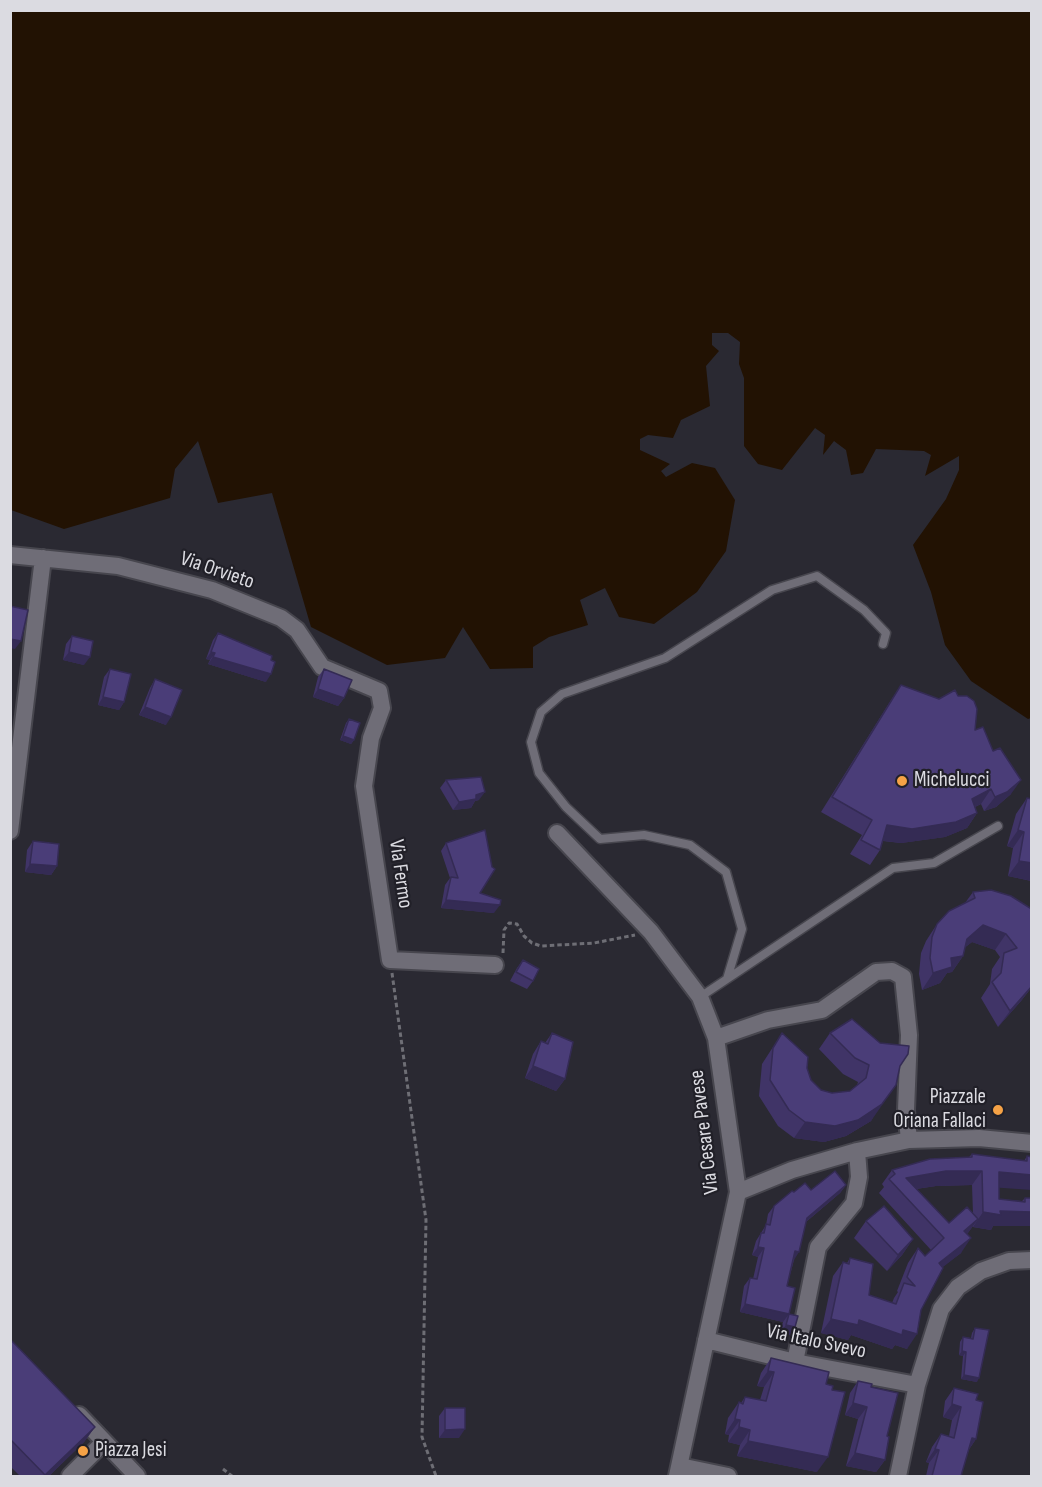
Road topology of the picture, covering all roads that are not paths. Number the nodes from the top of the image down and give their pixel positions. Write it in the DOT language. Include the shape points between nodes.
graph roads {
  1 [pos="10,555"];
  2 [pos="43,558"];
  3 [pos="883,644"];
  4 [pos="379,691"];
  5 [pos="998,826"];
  6 [pos="10,831"];
  7 [pos="557,833"];
  8 [pos="495,965"];
  9 [pos="727,979"];
  10 [pos="700,997"];
  11 [pos="716,1038"];
  12 [pos="909,1140"];
  13 [pos="1032,1143"];
  14 [pos="857,1151"];
  15 [pos="738,1192"];
  16 [pos="1032,1260"];
  17 [pos="706,1340"];
  18 [pos="795,1362"];
  19 [pos="917,1385"];
  20 [pos="65,1400"];
  21 [pos="104,1442"];
  22 [pos="678,1471"];
  23 [pos="70,1476"];
  24 [pos="137,1476"];
  25 [pos="728,1476"];
  26 [pos="898,1476"];
  1 -- 2 [label="street, Via Orvieto"];
  2 -- 4 [label="street, Via Orvieto" via="118,566 222,594 281,618 297,630 322,667"];
  2 -- 6 [label="street"];
  3 -- 9 [label="lane" via="886,633 879,625 816,576 772,590 665,658 562,694 541,712 531,742 539,773 566,807 600,839 644,835 690,845 726,873 742,929"];
  4 -- 8 [label="street, Via Fermo" via="382,708 370,738 364,786 390,960"];
  5 -- 9 [label="lane" via="934,863 893,868"];
  7 -- 10 [label="street, Via Cesare Pavese" via="651,932"];
  9 -- 10 [label="lane"];
  10 -- 11 [label="street, Via Cesare Pavese"];
  11 -- 12 [label="street" via="768,1020 822,1010 876,972 892,971 903,977 909,1035"];
  11 -- 15 [label="street, Via Cesare Pavese"];
  12 -- 13 [label="street" via="979,1138"];
  12 -- 14 [label="street"];
  14 -- 15 [label="street" via="792,1170"];
  14 -- 18 [label="street" via="859,1177 854,1203 818,1247"];
  15 -- 17 [label="street, Via Cesare Pavese"];
  16 -- 19 [label="street" via="1009,1261 981,1271 958,1287 941,1309"];
  17 -- 18 [label="street, Via Italo Svevo"];
  17 -- 22 [label="street, Via Cesare Pavese"];
  18 -- 19 [label="street, Via Italo Svevo"];
  19 -- 26 [label="street"];
  20 -- 21 [label="street"];
  21 -- 23 [label="street"];
  21 -- 24 [label="street"];
  22 -- 25 [label="street"];
}
